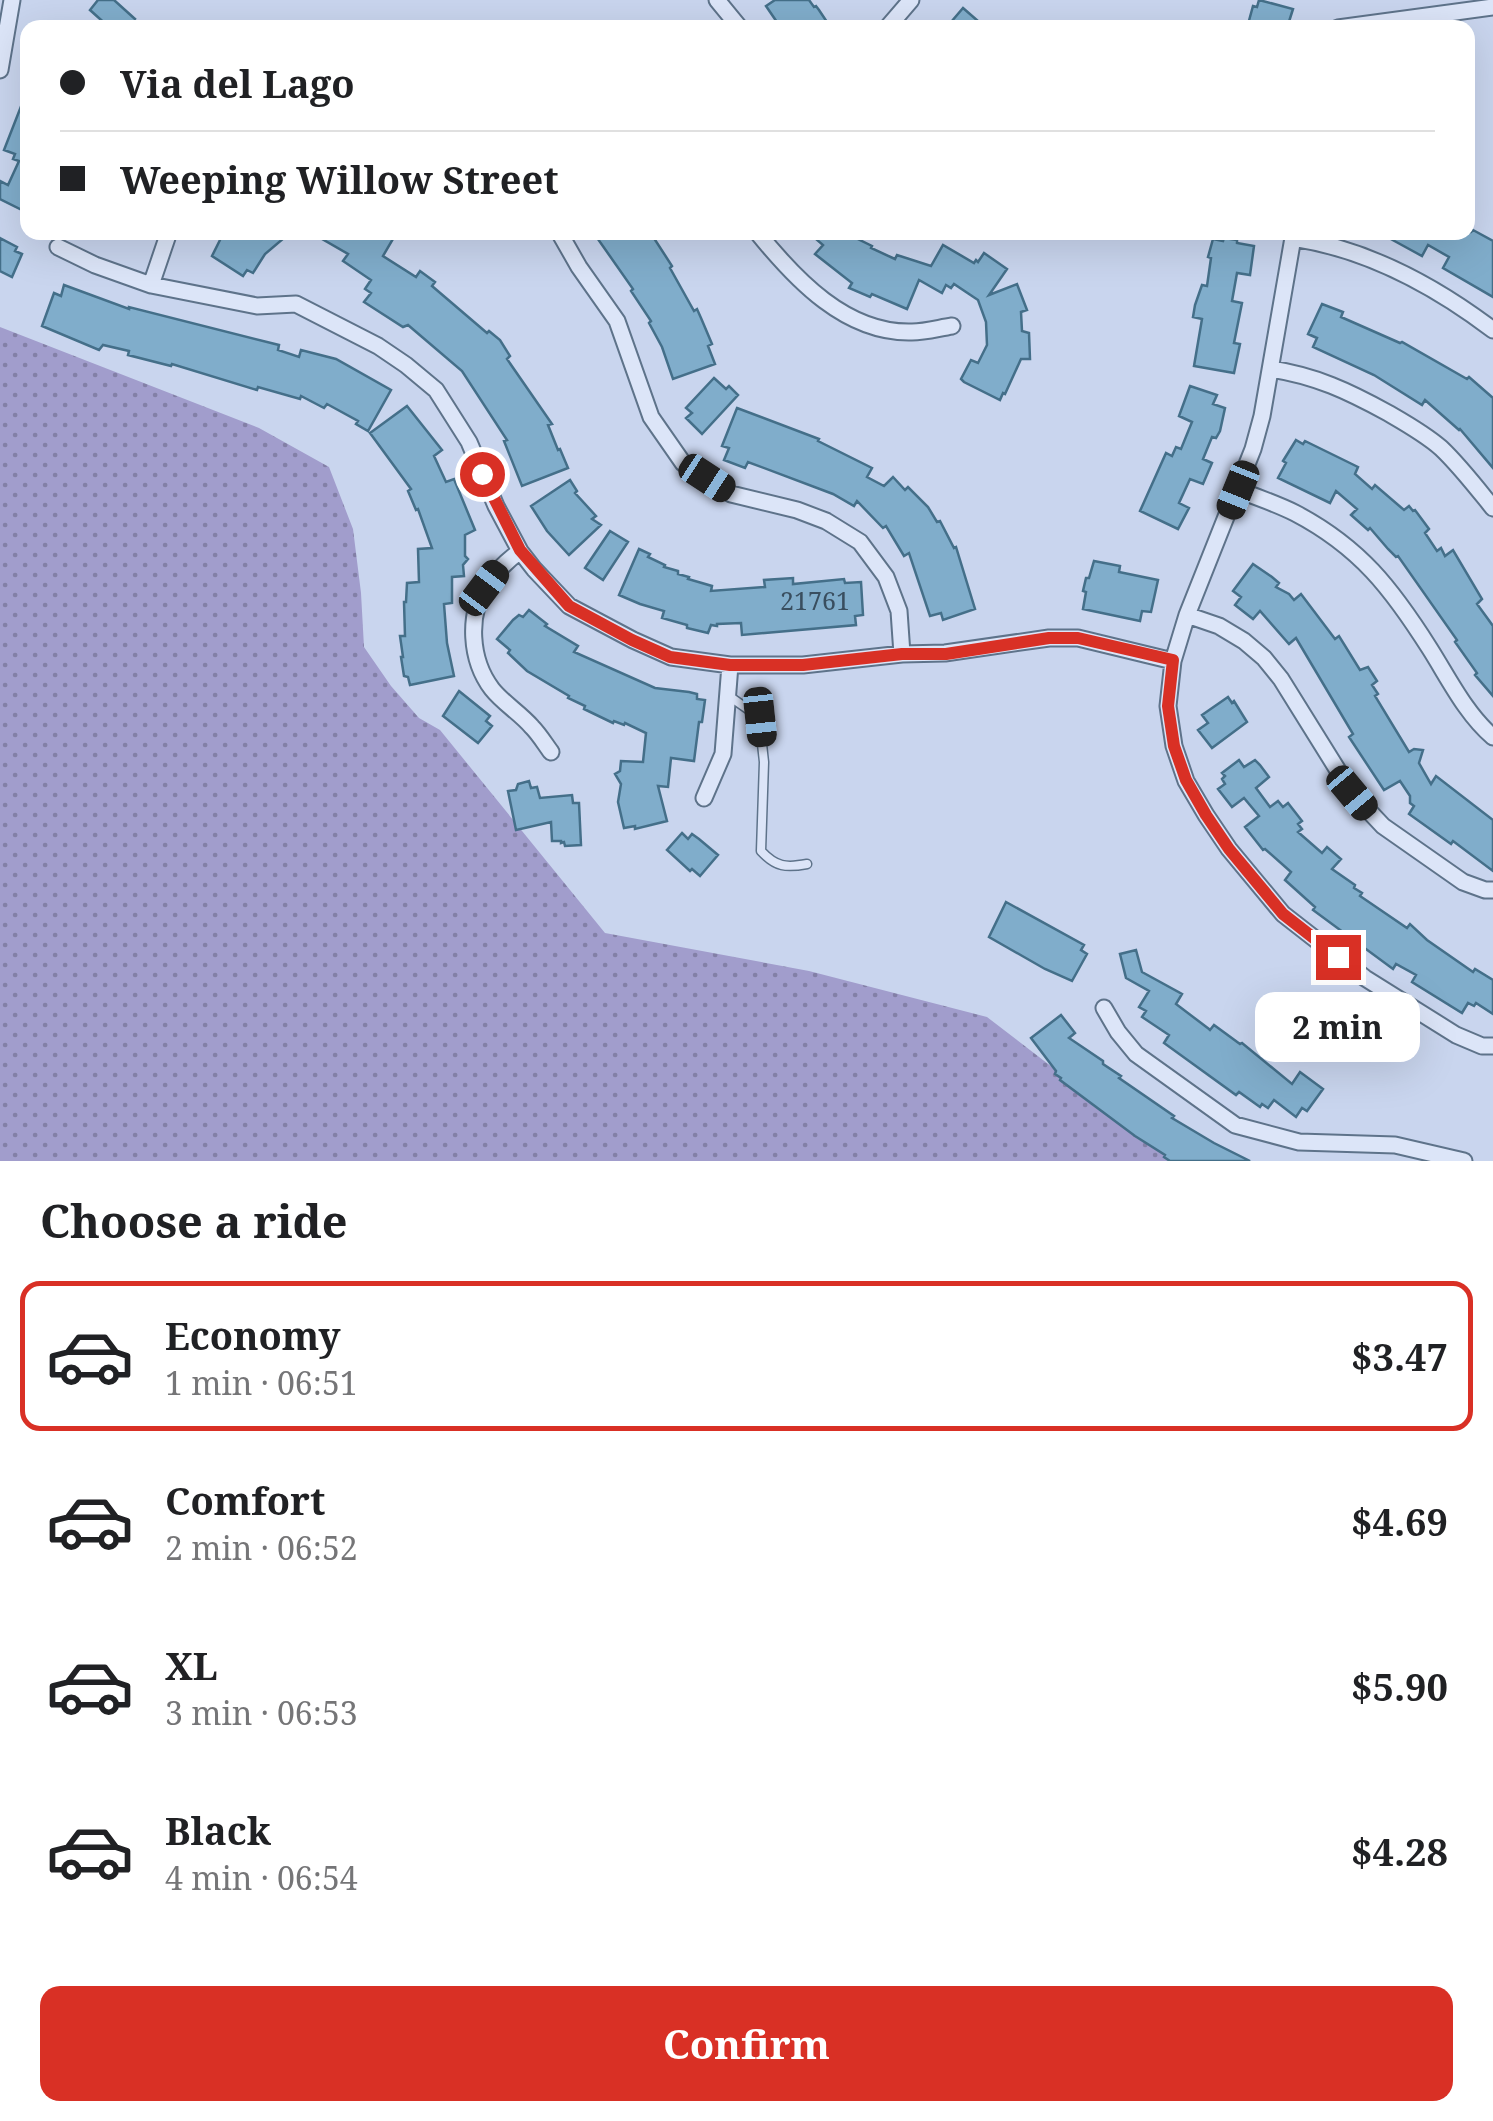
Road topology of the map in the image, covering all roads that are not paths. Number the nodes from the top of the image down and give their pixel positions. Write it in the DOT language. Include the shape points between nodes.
graph roads {
  1 [pos="12,0"];
  2 [pos="717,0"];
  3 [pos="911,0"];
  4 [pos="1493,7"];
  5 [pos="733,20"];
  6 [pos="894,20"];
  7 [pos="1397,20"];
  8 [pos="0,70"];
  9 [pos="166,240"];
  10 [pos="564,240"];
  11 [pos="764,240"];
  12 [pos="1293,240"];
  13 [pos="1312,240"];
  14 [pos="58,246"];
  15 [pos="151,285"];
  16 [pos="952,326"];
  17 [pos="1493,330"];
  18 [pos="1271,369"];
  19 [pos="1238,490"];
  20 [pos="1493,508"];
  21 [pos="520,550"];
  22 [pos="1188,615"];
  23 [pos="902,654"];
  24 [pos="1173,660"];
  25 [pos="730,665"];
  26 [pos="729,696"];
  27 [pos="1493,737"];
  28 [pos="552,752"];
  29 [pos="704,798"];
  30 [pos="807,864"];
  31 [pos="1493,890"];
  32 [pos="1104,1008"];
  33 [pos="1493,1046"];
  34 [pos="1464,1161"];
  1 -- 8 [label="street"];
  2 -- 5 [label="street"];
  3 -- 6 [label="street"];
  4 -- 7 [label="street"];
  9 -- 15 [label="street"];
  10 -- 23 [label="street" via="617,321 650,417 683,463 732,494 826,521 860,542 886,577 899,611"];
  11 -- 16 [label="street" via="840,312 911,332"];
  12 -- 18 [label="street"];
  13 -- 17 [label="street" via="1374,260"];
  14 -- 15 [label="street"];
  15 -- 21 [label="street" via="257,306 296,304 406,365 436,390 469,442"];
  18 -- 19 [label="street"];
  18 -- 20 [label="street" via="1323,380 1421,432"];
  19 -- 22 [label="street"];
  19 -- 27 [label="street" via="1322,528 1368,565"];
  21 -- 25 [label="street" via="569,606 670,657"];
  21 -- 28 [label="street" via="484,588 475,615 476,656 491,688"];
  22 -- 24 [label="street"];
  22 -- 31 [label="street" via="1219,626 1264,658 1352,793 1383,826 1463,882"];
  23 -- 24 [label="street" via="1078,638"];
  23 -- 25 [label="street"];
  24 -- 33 [label="street" via="1168,706 1174,746 1186,780 1229,849 1283,914 1365,978 1456,1035"];
  25 -- 26 [label="street"];
  26 -- 29 [label="street" via="723,754"];
  26 -- 30 [label="lane" via="760,717 761,851 772,863"];
  32 -- 34 [label="street" via="1136,1054 1236,1125 1299,1142 1394,1145"];
}
